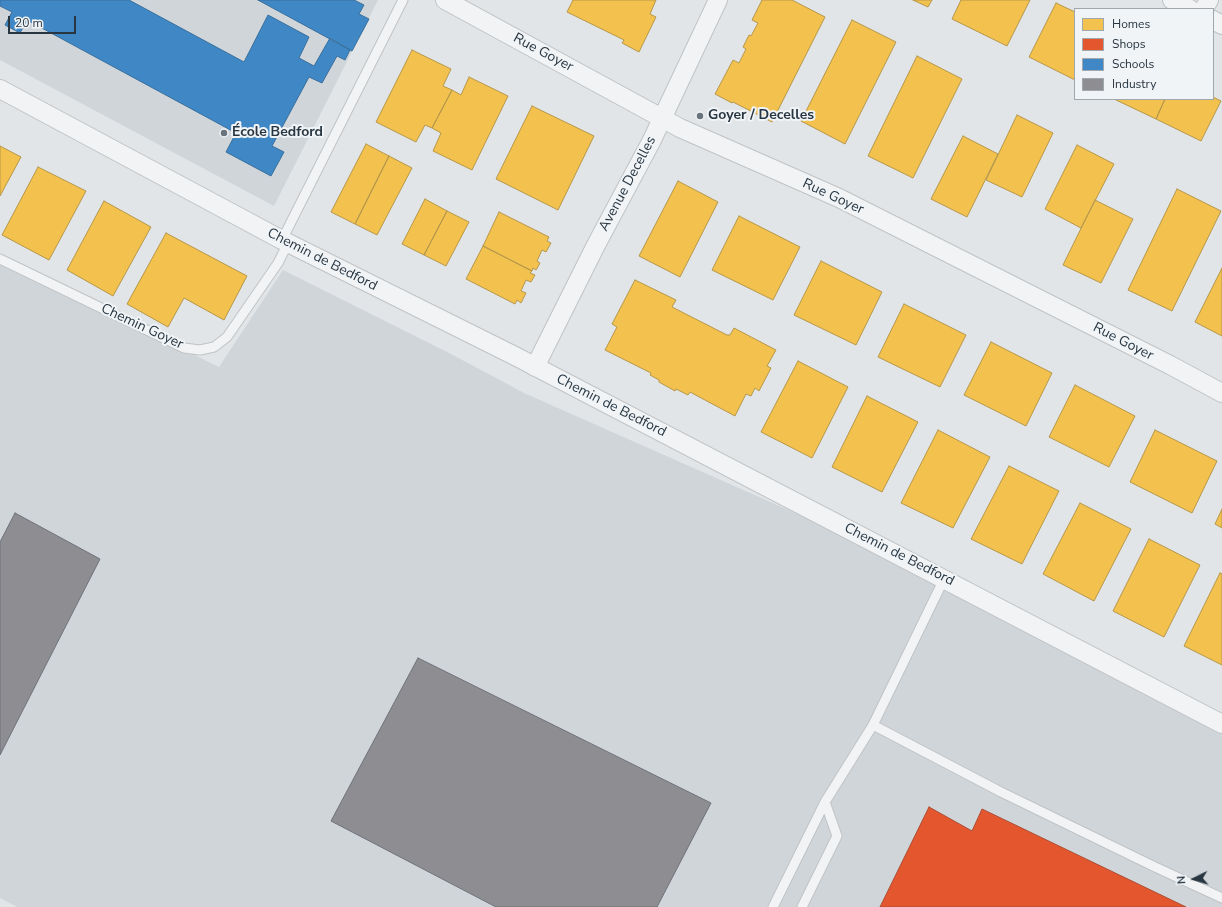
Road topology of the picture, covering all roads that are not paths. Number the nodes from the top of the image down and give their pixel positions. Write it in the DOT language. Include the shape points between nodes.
graph roads {
  1 [pos="403,0"];
  2 [pos="445,0"];
  3 [pos="718,0"];
  4 [pos="1172,0"];
  5 [pos="1188,8"];
  6 [pos="0,89"];
  7 [pos="662,119"];
  8 [pos="285,242"];
  9 [pos="0,259"];
  10 [pos="535,367"];
  11 [pos="1222,393"];
  12 [pos="944,579"];
  13 [pos="1222,724"];
  14 [pos="873,725"];
  15 [pos="826,802"];
  16 [pos="1222,898"];
  17 [pos="773,907"];
  18 [pos="802,907"];
  1 -- 8 [label="lane, Chemin Goyer"];
  2 -- 7 [label="street, Rue Goyer"];
  3 -- 7 [label="street, Avenue Decelles"];
  4 -- 5 [label="street"];
  6 -- 8 [label="street, Chemin de Bedford"];
  7 -- 10 [label="street, Avenue Decelles"];
  7 -- 11 [label="street, Rue Goyer" via="839,198"];
  8 -- 9 [label="lane, Chemin Goyer" via="278,263 227,337 214,347 200,350 184,348"];
  8 -- 10 [label="street, Chemin de Bedford"];
  10 -- 12 [label="street, Chemin de Bedford"];
  12 -- 13 [label="street, Chemin de Bedford"];
  12 -- 14 [label="lane"];
  14 -- 15 [label="lane"];
  14 -- 16 [label="lane" via="1001,792"];
  15 -- 17 [label="lane"];
  15 -- 18 [label="lane" via="837,836"];
}
